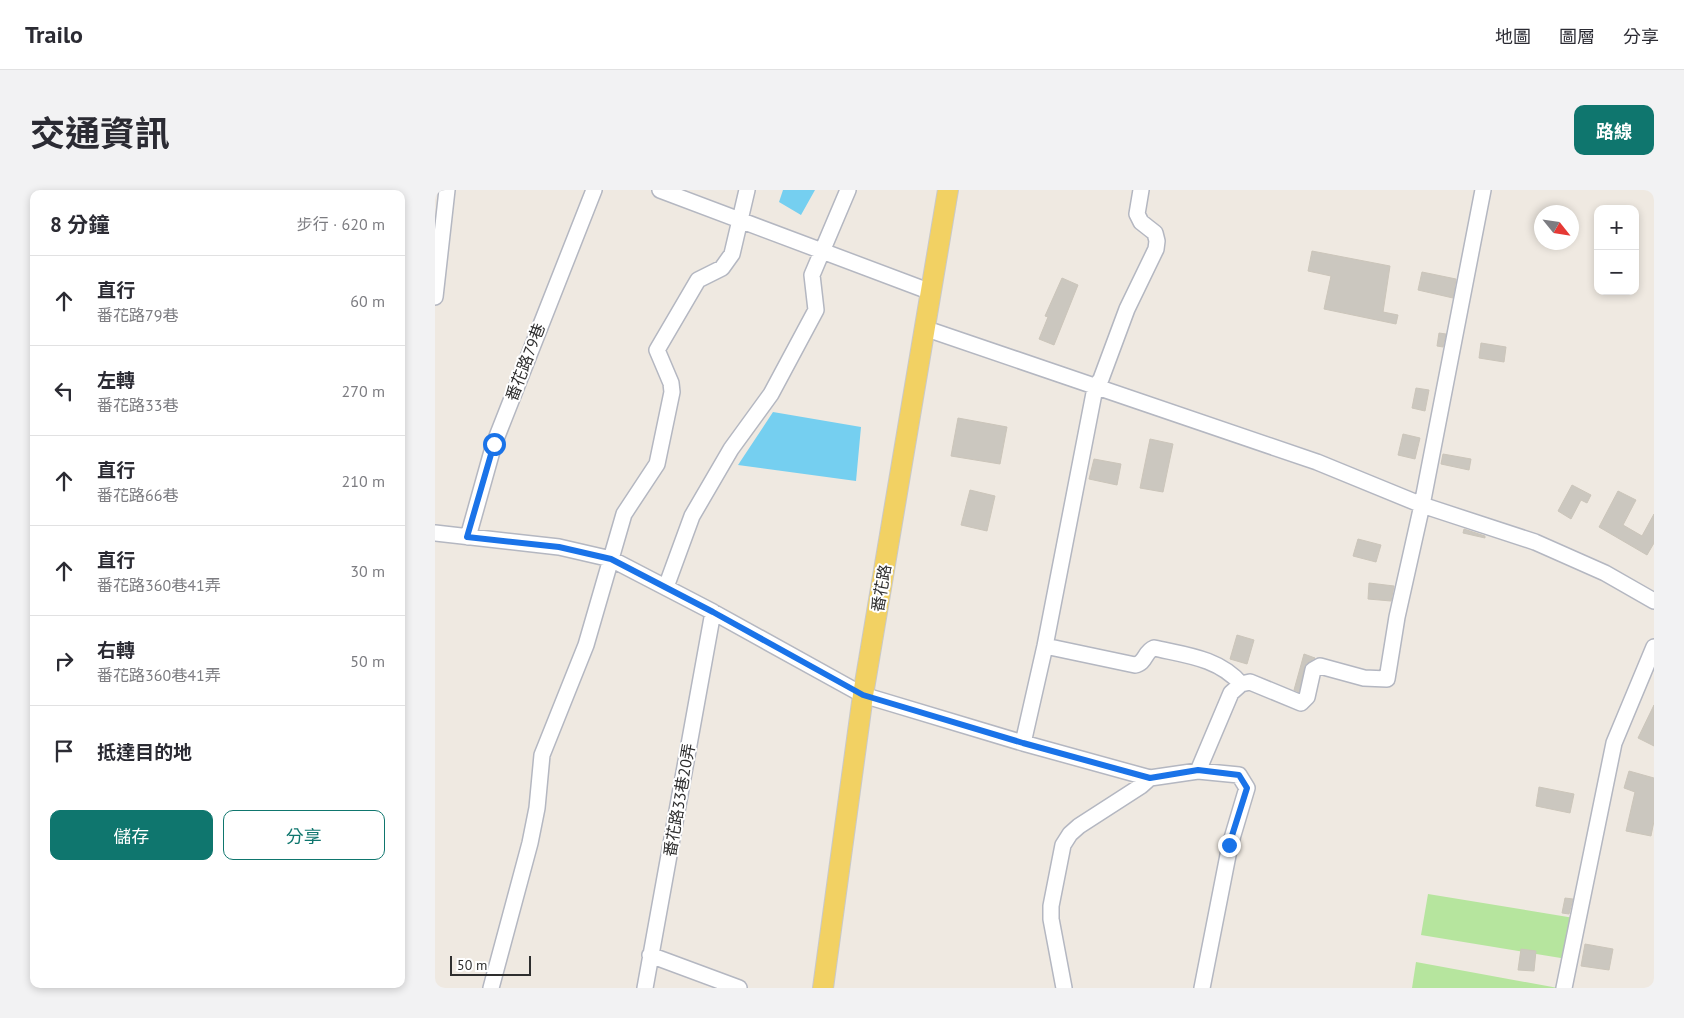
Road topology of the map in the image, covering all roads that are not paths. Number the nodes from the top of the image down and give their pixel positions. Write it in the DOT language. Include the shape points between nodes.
graph roads {
  1 [pos="447,190"];
  2 [pos="594,190"];
  3 [pos="660,190"];
  4 [pos="747,190"];
  5 [pos="848,190"];
  6 [pos="948,190"];
  7 [pos="1141,190"];
  8 [pos="1483,190"];
  9 [pos="741,218"];
  10 [pos="823,249"];
  11 [pos="931,292"];
  12 [pos="435,297"];
  13 [pos="924,328"];
  14 [pos="1095,388"];
  15 [pos="1422,505"];
  16 [pos="435,533"];
  17 [pos="467,537"];
  18 [pos="611,559"];
  19 [pos="666,587"];
  20 [pos="1654,601"];
  21 [pos="713,612"];
  22 [pos="1045,646"];
  23 [pos="1654,647"];
  24 [pos="1241,684"];
  25 [pos="863,695"];
  26 [pos="1023,743"];
  27 [pos="1198,770"];
  28 [pos="1150,778"];
  29 [pos="650,955"];
  30 [pos="491,988"];
  31 [pos="645,988"];
  32 [pos="739,988"];
  33 [pos="823,988"];
  34 [pos="1063,988"];
  35 [pos="1202,988"];
  36 [pos="1564,988"];
  1 -- 12 [label="street"];
  2 -- 17 [label="street, 番花路79巷" via="494,444"];
  3 -- 9 [label="street"];
  4 -- 9 [label="street"];
  5 -- 10 [label="street"];
  6 -- 11 [label="main road, 番花路"];
  7 -- 14 [label="street" via="1137,214 1141,222 1155,233 1157,245"];
  8 -- 15 [label="street"];
  9 -- 10 [label="street"];
  9 -- 18 [label="street" via="732,254 722,268 698,280 657,350 671,383 667,424 657,464 624,514"];
  10 -- 11 [label="street"];
  10 -- 19 [label="street" via="812,275 817,310 771,394 731,449 692,516"];
  11 -- 13 [label="main road, 番花路"];
  13 -- 14 [label="street"];
  13 -- 25 [label="main road, 番花路"];
  14 -- 15 [label="street" via="1317,462"];
  14 -- 22 [label="street"];
  15 -- 20 [label="street" via="1535,542 1605,573"];
  15 -- 24 [label="street" via="1387,679 1365,678 1320,666 1313,670 1307,698 1301,703 1250,682"];
  16 -- 17 [label="street"];
  17 -- 18 [label="street" via="559,547"];
  18 -- 19 [label="street"];
  18 -- 30 [label="street" via="586,645 542,755 530,844"];
  19 -- 21 [label="street"];
  21 -- 25 [label="street"];
  21 -- 29 [label="street, 番花路33巷20弄"];
  22 -- 24 [label="street" via="1135,665 1143,662 1148,651 1154,648 1212,661 1233,674"];
  22 -- 26 [label="street"];
  23 -- 36 [label="street" via="1614,743"];
  24 -- 27 [label="street" via="1231,693"];
  25 -- 26 [label="street"];
  25 -- 33 [label="main road, 番花路"];
  26 -- 28 [label="street"];
  27 -- 28 [label="street"];
  27 -- 35 [label="street" via="1239,775 1247,788 1229,845"];
  28 -- 34 [label="street" via="1079,826 1063,845 1051,919"];
  29 -- 31 [label="street, 番花路33巷20弄"];
  29 -- 32 [label="street"];
}
